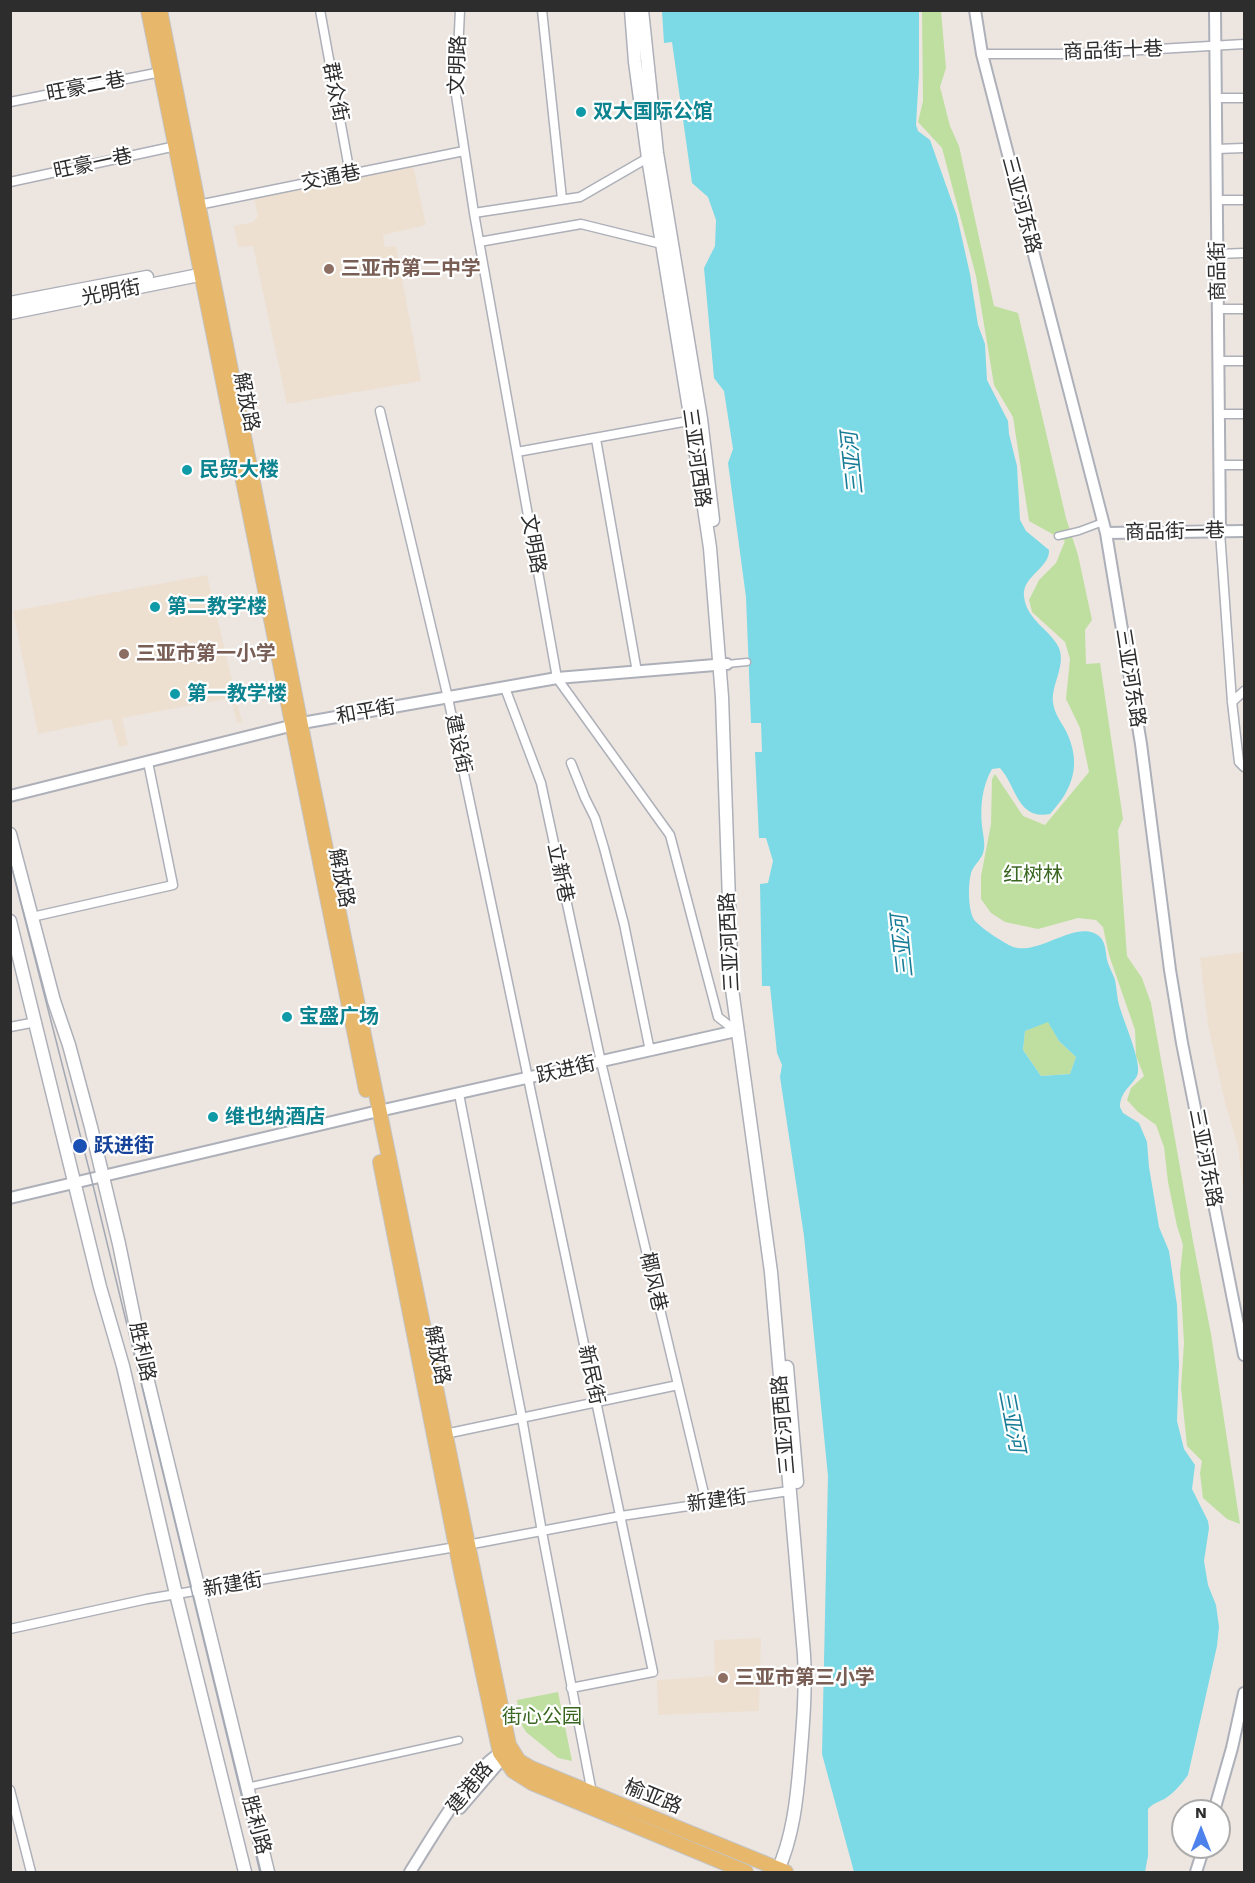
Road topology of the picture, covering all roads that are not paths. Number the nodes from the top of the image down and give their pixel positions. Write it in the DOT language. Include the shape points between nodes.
graph roads {
  1 [pos="148,10"];
  2 [pos="160,10"];
  3 [pos="320,10"];
  4 [pos="460,10"];
  5 [pos="542,10"];
  6 [pos="631,10"];
  7 [pos="642,10"];
  8 [pos="975,10"];
  9 [pos="1215,10"];
  10 [pos="1245,44"];
  11 [pos="1215,45"];
  12 [pos="982,54"];
  13 [pos="161,72"];
  14 [pos="1216,98"];
  15 [pos="1245,98"];
  16 [pos="10,102"];
  17 [pos="176,146"];
  18 [pos="1245,148"];
  19 [pos="1216,149"];
  20 [pos="464,151"];
  21 [pos="652,155"];
  22 [pos="350,174"];
  23 [pos="10,182"];
  24 [pos="562,199"];
  25 [pos="1217,200"];
  26 [pos="1245,200"];
  27 [pos="198,205"];
  28 [pos="474,213"];
  29 [pos="479,242"];
  30 [pos="667,246"];
  31 [pos="1218,254"];
  32 [pos="1245,254"];
  33 [pos="206,270"];
  34 [pos="10,303"];
  35 [pos="1218,309"];
  36 [pos="1245,309"];
  37 [pos="10,313"];
  38 [pos="1219,361"];
  39 [pos="1245,361"];
  40 [pos="380,411"];
  41 [pos="1220,414"];
  42 [pos="1245,414"];
  43 [pos="696,420"];
  44 [pos="596,438"];
  45 [pos="517,452"];
  46 [pos="1220,465"];
  47 [pos="1245,465"];
  48 [pos="1104,528"];
  49 [pos="1245,531"];
  50 [pos="1220,532"];
  51 [pos="1058,536"];
  52 [pos="747,662"];
  53 [pos="724,664"];
  54 [pos="637,672"];
  55 [pos="557,678"];
  56 [pos="505,688"];
  57 [pos="1245,691"];
  58 [pos="448,698"];
  59 [pos="1232,702"];
  60 [pos="297,725"];
  61 [pos="148,762"];
  62 [pos="571,763"];
  63 [pos="1245,767"];
  64 [pos="10,796"];
  65 [pos="10,834"];
  66 [pos="32,917"];
  67 [pos="10,921"];
  68 [pos="36,1022"];
  69 [pos="10,1027"];
  70 [pos="736,1031"];
  71 [pos="650,1051"];
  72 [pos="601,1062"];
  73 [pos="530,1078"];
  74 [pos="459,1094"];
  75 [pos="375,1112"];
  76 [pos="103,1174"];
  77 [pos="75,1181"];
  78 [pos="10,1197"];
  79 [pos="1245,1355"];
  80 [pos="678,1385"];
  81 [pos="597,1403"];
  82 [pos="522,1418"];
  83 [pos="445,1434"];
  84 [pos="789,1491"];
  85 [pos="706,1502"];
  86 [pos="621,1516"];
  87 [pos="542,1532"];
  88 [pos="462,1546"];
  89 [pos="198,1590"];
  90 [pos="176,1594"];
  91 [pos="10,1629"];
  92 [pos="571,1688"];
  93 [pos="1244,1701"];
  94 [pos="459,1740"];
  95 [pos="505,1754"];
  96 [pos="246,1788"];
  97 [pos="10,1790"];
  98 [pos="592,1793"];
  99 [pos="1217,1799"];
  100 [pos="31,1872"];
  101 [pos="245,1872"];
  102 [pos="268,1872"];
  103 [pos="410,1872"];
  104 [pos="417,1872"];
  105 [pos="746,1872"];
  106 [pos="782,1872"];
  1 -- 13 [label="main road, 解放路"];
  2 -- 27 [label="main road, 解放路"];
  3 -- 22 [label="street, 群众街"];
  4 -- 20 [label="street, 文明路" via="456,95"];
  5 -- 24 [label="street"];
  6 -- 21 [label="main road, 三亚河西路" via="635,62"];
  7 -- 21 [label="main road, 三亚河西路"];
  8 -- 12 [label="street, 三亚河东路"];
  9 -- 11 [label="street, 商品街"];
  10 -- 11 [label="street, 商品街十巷"];
  11 -- 12 [label="street, 商品街十巷" via="1073,54"];
  11 -- 14 [label="street, 商品街"];
  12 -- 48 [label="street, 三亚河东路"];
  13 -- 16 [label="street, 旺豪二巷"];
  13 -- 17 [label="main road, 解放路"];
  14 -- 15 [label="street"];
  14 -- 19 [label="street, 商品街"];
  17 -- 23 [label="street, 旺豪一巷"];
  17 -- 33 [label="main road, 解放路"];
  18 -- 19 [label="street"];
  19 -- 25 [label="street, 商品街"];
  20 -- 22 [label="street, 交通巷"];
  20 -- 28 [label="street, 文明路"];
  21 -- 24 [label="street" via="580,197"];
  21 -- 30 [label="main road, 三亚河西路"];
  22 -- 27 [label="street, 交通巷"];
  24 -- 28 [label="street"];
  25 -- 26 [label="street"];
  25 -- 31 [label="street, 商品街"];
  27 -- 33 [label="main road, 解放路"];
  28 -- 29 [label="street, 文明路"];
  29 -- 30 [label="street" via="581,224"];
  29 -- 45 [label="street, 文明路"];
  30 -- 43 [label="main road, 三亚河西路"];
  31 -- 32 [label="street"];
  31 -- 35 [label="street, 商品街"];
  33 -- 34 [label="main road, 光明街"];
  33 -- 37 [label="main road, 光明街"];
  33 -- 60 [label="main road, 解放路"];
  35 -- 36 [label="street"];
  35 -- 38 [label="street, 商品街"];
  38 -- 39 [label="street"];
  38 -- 41 [label="street, 商品街"];
  40 -- 58 [label="street, 建设街"];
  41 -- 42 [label="street"];
  41 -- 46 [label="street, 商品街"];
  43 -- 44 [label="street"];
  43 -- 53 [label="main road, 三亚河西路"];
  44 -- 45 [label="street"];
  44 -- 54 [label="street"];
  45 -- 55 [label="street, 文明路"];
  46 -- 47 [label="street"];
  46 -- 50 [label="street, 商品街"];
  48 -- 50 [label="street, 商品街一巷"];
  48 -- 51 [label="street"];
  48 -- 79 [label="street, 三亚河东路" via="1141,744 1174,991"];
  49 -- 50 [label="street, 商品街一巷"];
  50 -- 59 [label="street"];
  52 -- 53 [label="street"];
  53 -- 54 [label="street, 和平街"];
  53 -- 70 [label="main road, 三亚河西路" via="730,949"];
  53 -- 106 [label="main road, 三亚河西路" via="743,1030 777,1270 811,1659 811,1724 801,1821 793,1858"];
  54 -- 55 [label="street, 和平街"];
  55 -- 56 [label="street, 和平街"];
  55 -- 70 [label="street, 文明路" via="670,835 718,1017"];
  56 -- 58 [label="street, 和平街"];
  56 -- 72 [label="street, 立新巷" via="541,783"];
  57 -- 59 [label="street"];
  58 -- 60 [label="street, 和平街"];
  58 -- 73 [label="street, 建设街"];
  59 -- 63 [label="street" via="1239,762"];
  60 -- 61 [label="street, 和平街"];
  60 -- 75 [label="main road, 解放路"];
  61 -- 64 [label="street, 和平街"];
  61 -- 66 [label="street" via="173,885"];
  62 -- 71 [label="street" via="601,838 624,924"];
  65 -- 66 [label="main road, 胜利路"];
  66 -- 76 [label="main road, 胜利路"];
  67 -- 68 [label="main road, 胜利路"];
  68 -- 69 [label="street"];
  68 -- 77 [label="main road, 胜利路"];
  70 -- 71 [label="street, 跃进街"];
  70 -- 84 [label="main road, 三亚河西路" via="771,1272"];
  71 -- 72 [label="street, 跃进街"];
  72 -- 73 [label="street, 跃进街"];
  72 -- 80 [label="street, 椰风巷"];
  73 -- 74 [label="street, 跃进街"];
  73 -- 81 [label="street, 新民街"];
  74 -- 75 [label="street, 跃进街"];
  74 -- 82 [label="street"];
  75 -- 76 [label="street, 跃进街"];
  75 -- 83 [label="main road, 解放路"];
  75 -- 88 [label="main road, 解放路"];
  76 -- 77 [label="street, 跃进街"];
  76 -- 89 [label="main road, 胜利路"];
  77 -- 78 [label="street, 跃进街"];
  77 -- 90 [label="main road, 胜利路"];
  80 -- 81 [label="street"];
  80 -- 85 [label="street, 椰风巷"];
  81 -- 82 [label="street"];
  81 -- 86 [label="street, 新民街"];
  82 -- 83 [label="street"];
  82 -- 87 [label="street"];
  83 -- 88 [label="main road, 解放路"];
  84 -- 85 [label="street, 新建街"];
  84 -- 106 [label="main road, 三亚河西路" via="806,1697 798,1787"];
  85 -- 86 [label="street, 新建街"];
  86 -- 87 [label="street, 新建街"];
  86 -- 92 [label="street, 新民街" via="653,1672"];
  87 -- 88 [label="street, 新建街"];
  87 -- 92 [label="street"];
  88 -- 89 [label="street, 新建街"];
  88 -- 95 [label="main road, 解放路"];
  89 -- 90 [label="street, 新建街"];
  89 -- 96 [label="main road, 胜利路"];
  90 -- 91 [label="street, 新建街"];
  90 -- 101 [label="main road, 胜利路"];
  92 -- 98 [label="street"];
  93 -- 99 [label="street"];
  94 -- 96 [label="street"];
  95 -- 98 [label="main road, 榆亚路"];
  95 -- 103 [label="street, 建港路" via="484,1766 469,1784"];
  95 -- 104 [label="street, 建港路" via="458,1811"];
  95 -- 105 [label="main road, 榆亚路" via="513,1771 532,1783"];
  96 -- 102 [label="main road, 胜利路"];
  97 -- 100 [label="street"];
  98 -- 106 [label="main road, 榆亚路"];
}
